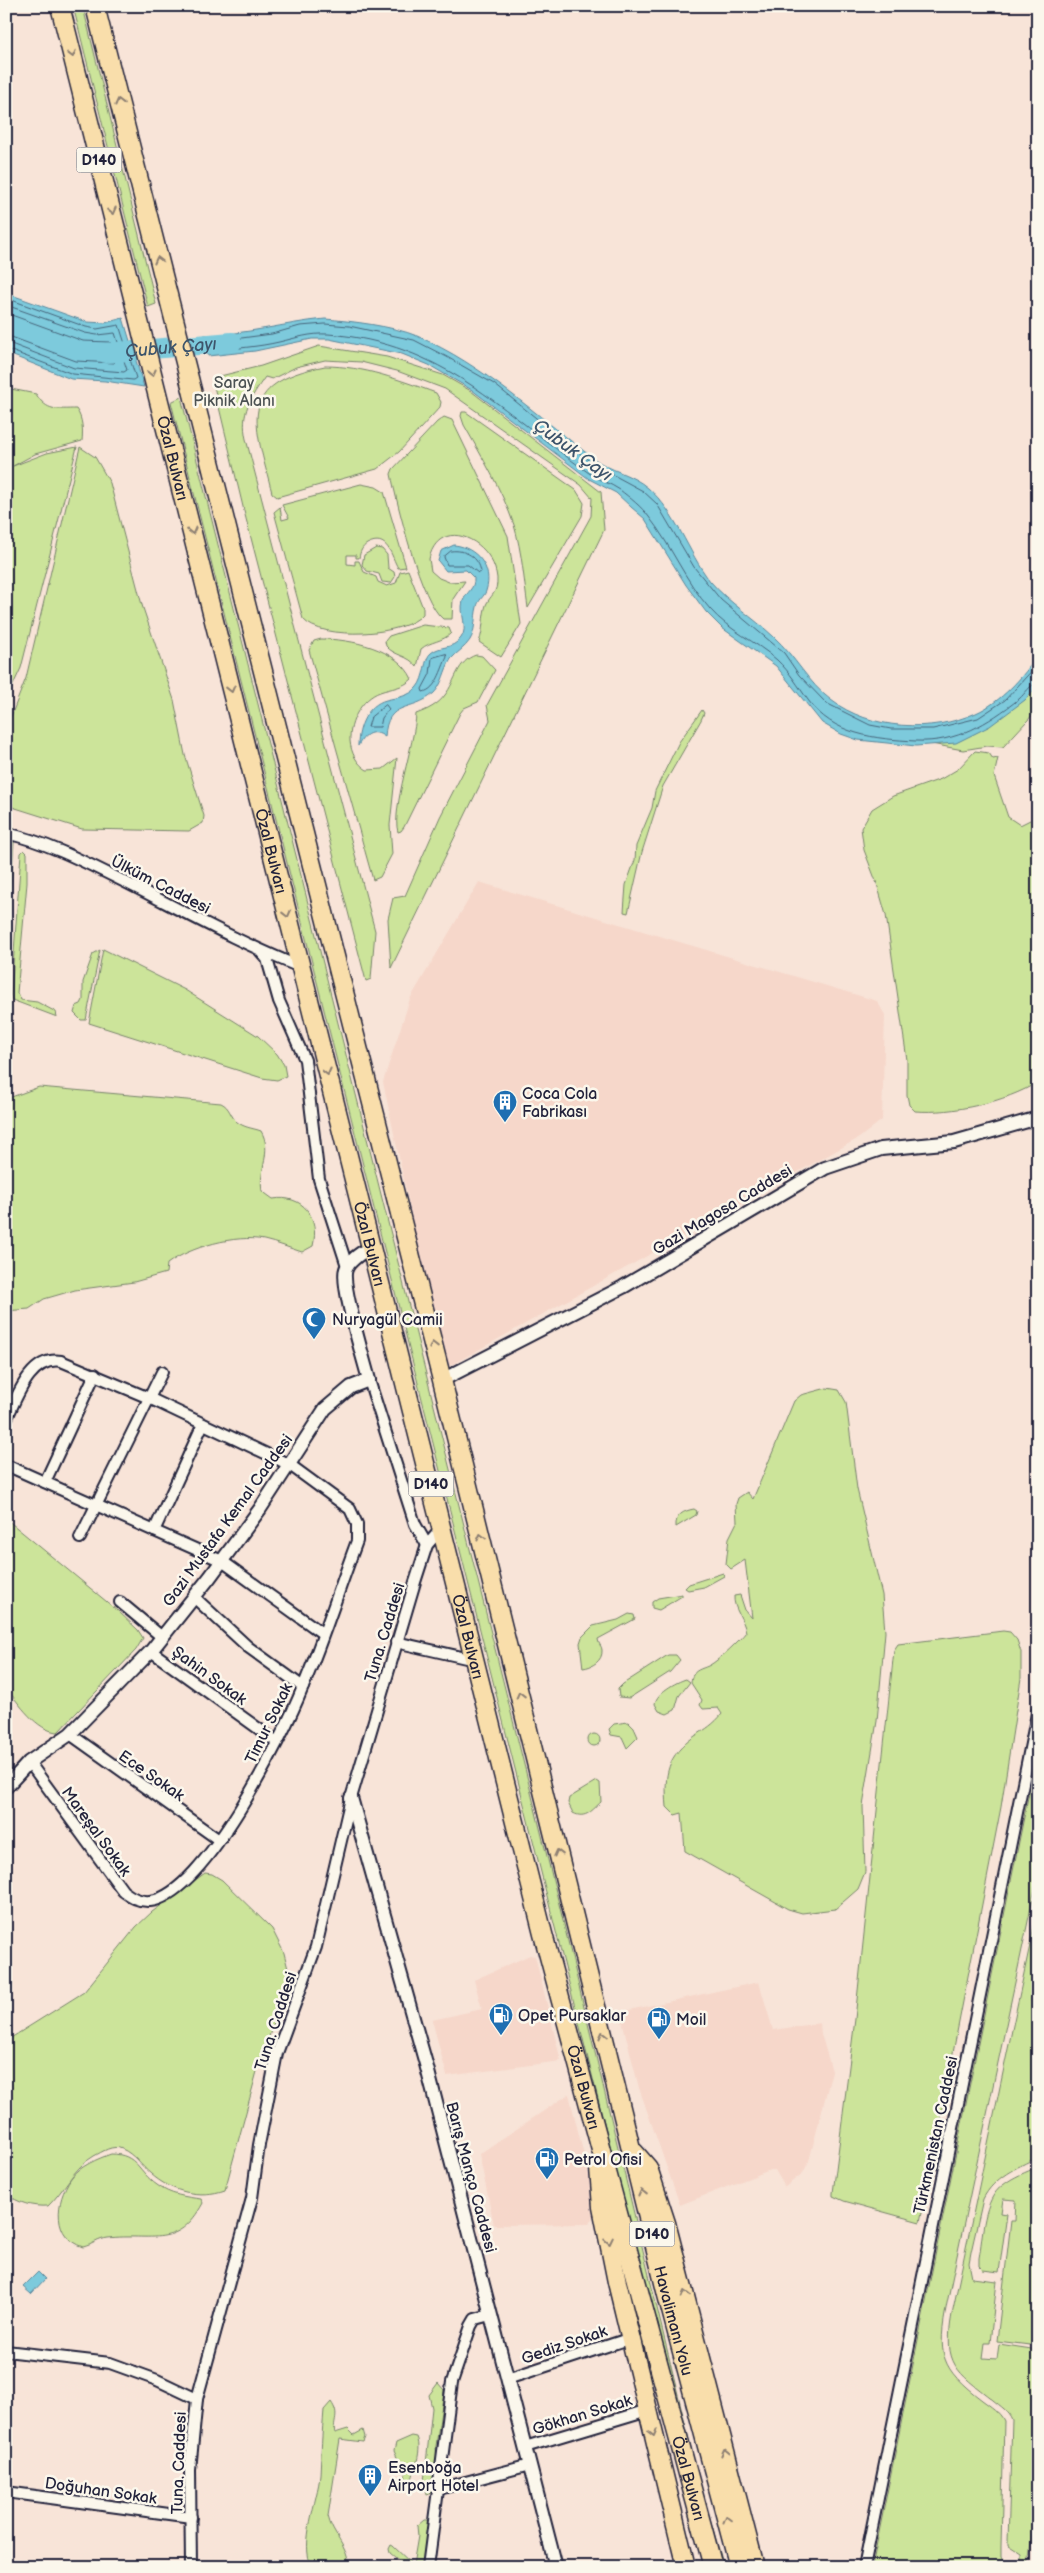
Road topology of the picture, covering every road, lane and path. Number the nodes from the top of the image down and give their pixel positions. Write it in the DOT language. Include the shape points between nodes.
graph roads {
  1 [pos="60,6"];
  2 [pos="95,6"];
  3 [pos="6,833"];
  4 [pos="260,951"];
  5 [pos="300,967"];
  6 [pos="1038,1118"];
  7 [pos="372,1246"];
  8 [pos="346,1266"];
  9 [pos="162,1372"];
  10 [pos="95,1374"];
  11 [pos="369,1380"];
  12 [pos="442,1380"];
  13 [pos="149,1398"];
  14 [pos="6,1420"];
  15 [pos="203,1424"];
  16 [pos="6,1465"];
  17 [pos="290,1465"];
  18 [pos="45,1482"];
  19 [pos="96,1504"];
  20 [pos="442,1528"];
  21 [pos="154,1531"];
  22 [pos="80,1538"];
  23 [pos="428,1545"];
  24 [pos="222,1561"];
  25 [pos="194,1597"];
  26 [pos="120,1602"];
  27 [pos="322,1633"];
  28 [pos="162,1637"];
  29 [pos="396,1642"];
  30 [pos="150,1651"];
  31 [pos="475,1660"];
  32 [pos="303,1687"];
  33 [pos="1038,1709"];
  34 [pos="70,1734"];
  35 [pos="277,1742"];
  36 [pos="29,1762"];
  37 [pos="8,1780"];
  38 [pos="351,1798"];
  39 [pos="219,1840"];
  40 [pos="152,1901"];
  41 [pos="595,2123"];
  42 [pos="631,2148"];
  43 [pos="490,2315"];
  44 [pos="631,2338"];
  45 [pos="6,2351"];
  46 [pos="508,2379"];
  47 [pos="197,2399"];
  48 [pos="648,2410"];
  49 [pos="525,2447"];
  50 [pos="530,2464"];
  51 [pos="439,2489"];
  52 [pos="6,2492"];
  53 [pos="191,2517"];
  54 [pos="191,2567"];
  55 [pos="428,2567"];
  56 [pos="556,2567"];
  57 [pos="686,2567"];
  58 [pos="713,2567"];
  59 [pos="738,2567"];
  60 [pos="755,2567"];
  61 [pos="864,2567"];
  1 -- 5 [label="highway, Özal Bulvarı / D140, one-way"];
  12 -- 2 [label="highway, D140, one-way"];
  3 -- 4 [label="street, Ülküm Caddesi" via="94,866"];
  4 -- 5 [label="street, Ülküm Caddesi"];
  4 -- 8 [label="street" via="267,959 280,1001 305,1060 319,1179"];
  5 -- 7 [label="highway, Özal Bulvarı / D140, one-way"];
  6 -- 12 [label="street, Gazi Magosa Caddesi" via="954,1142 881,1149 825,1168 623,1287"];
  7 -- 8 [label="street"];
  7 -- 20 [label="highway, Özal Bulvarı / D140"];
  8 -- 11 [label="street" via="344,1282"];
  9 -- 13 [label="street"];
  10 -- 13 [label="street"];
  10 -- 14 [label="street" via="61,1361 46,1361 38,1365"];
  10 -- 18 [label="street"];
  11 -- 17 [label="street, Gazi Mustafa Kemal Caddesi" via="351,1387 325,1409"];
  11 -- 23 [label="street" via="415,1524"];
  42 -- 12 [label="highway, Havalimanı Yolu / D140, one-way"];
  13 -- 15 [label="street"];
  13 -- 19 [label="street"];
  15 -- 17 [label="street"];
  15 -- 21 [label="street"];
  16 -- 18 [label="street"];
  17 -- 24 [label="street, Gazi Mustafa Kemal Caddesi"];
  17 -- 27 [label="street, Timur Sokak" via="343,1502 358,1524 357,1541"];
  18 -- 19 [label="street"];
  19 -- 21 [label="street"];
  19 -- 22 [label="street"];
  20 -- 23 [label="street, Tuna. Caddesi"];
  20 -- 31 [label="highway, Özal Bulvarı / D140"];
  21 -- 24 [label="street"];
  23 -- 29 [label="street, Tuna. Caddesi"];
  24 -- 25 [label="street, Gazi Mustafa Kemal Caddesi"];
  24 -- 27 [label="street"];
  25 -- 28 [label="street, Gazi Mustafa Kemal Caddesi"];
  25 -- 32 [label="street" via="248,1647"];
  26 -- 28 [label="street"];
  27 -- 32 [label="street, Timur Sokak"];
  28 -- 30 [label="street, Gazi Mustafa Kemal Caddesi"];
  29 -- 31 [label="street"];
  29 -- 38 [label="street, Tuna. Caddesi"];
  30 -- 34 [label="street, Gazi Mustafa Kemal Caddesi"];
  30 -- 35 [label="street, Şahin Sokak"];
  31 -- 41 [label="highway, Özal Bulvarı / D140" via="543,1934"];
  32 -- 35 [label="street, Timur Sokak"];
  33 -- 61 [label="street, Türkmenistan Caddesi"];
  34 -- 36 [label="street, Gazi Mustafa Kemal Caddesi"];
  34 -- 39 [label="street, Ece Sokak"];
  35 -- 39 [label="street, Timur Sokak" via="255,1785"];
  36 -- 37 [label="street, Gazi Mustafa Kemal Caddesi"];
  36 -- 40 [label="street, Mareşal Sokak" via="123,1891 137,1900"];
  38 -- 43 [label="street, Barış Manço Caddesi" via="426,2064"];
  38 -- 47 [label="street, Tuna. Caddesi" via="316,1947 277,2053 252,2198"];
  39 -- 40 [label="street, Timur Sokak" via="186,1882"];
  41 -- 44 [label="highway, one-way" via="604,2222"];
  41 -- 58 [label="highway, Özal Bulvarı / D140"];
  59 -- 42 [label="highway, Havalimanı Yolu / D140, one-way"];
  60 -- 42 [label="highway, one-way" via="657,2190 648,2168"];
  43 -- 46 [label="street, Barış Manço Caddesi"];
  43 -- 51 [label="street" via="475,2319 470,2326 452,2382"];
  44 -- 46 [label="street, Gediz Sokak"];
  44 -- 48 [label="highway"];
  45 -- 47 [label="street" via="110,2363"];
  46 -- 49 [label="street, Barış Manço Caddesi"];
  47 -- 53 [label="street, Tuna. Caddesi" via="190,2462"];
  48 -- 49 [label="street, Gökhan Sokak"];
  48 -- 57 [label="highway, one-way"];
  49 -- 50 [label="street, Barış Manço Caddesi"];
  50 -- 51 [label="street"];
  50 -- 56 [label="street, Barış Manço Caddesi"];
  51 -- 55 [label="street"];
  52 -- 53 [label="street, Doğuhan Sokak"];
  53 -- 54 [label="street, Tuna. Caddesi"];
}
